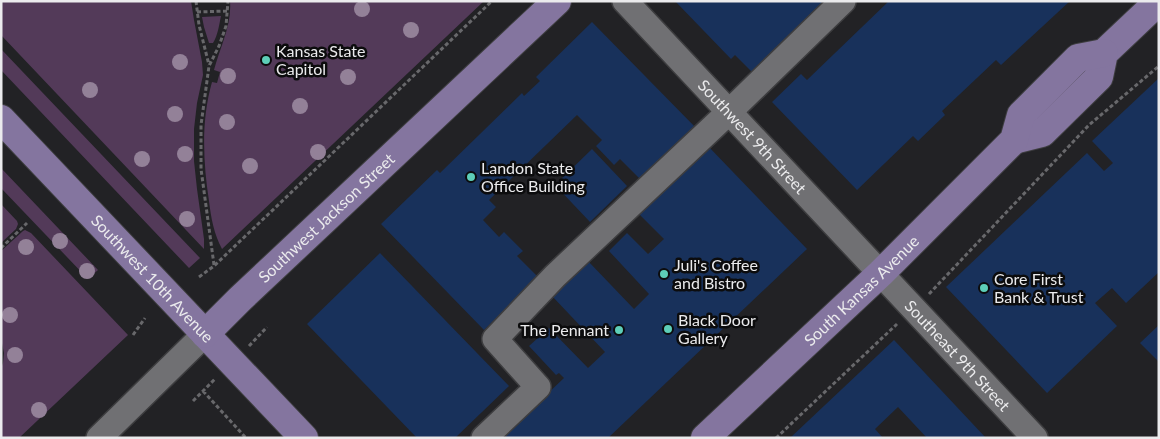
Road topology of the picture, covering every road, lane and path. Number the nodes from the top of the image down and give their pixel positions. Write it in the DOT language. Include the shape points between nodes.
graph roads {
  1 [pos="196,1"];
  2 [pos="228,1"];
  3 [pos="492,1"];
  4 [pos="557,1"];
  5 [pos="625,1"];
  6 [pos="843,1"];
  7 [pos="1158,1"];
  8 [pos="197,12"];
  9 [pos="227,12"];
  10 [pos="209,66"];
  11 [pos="1159,66"];
  12 [pos="729,112"];
  13 [pos="1,119"];
  14 [pos="27,223"];
  15 [pos="1,248"];
  16 [pos="214,266"];
  17 [pos="880,273"];
  18 [pos="199,277"];
  19 [pos="915,308"];
  20 [pos="145,318"];
  21 [pos="205,334"];
  22 [pos="133,335"];
  23 [pos="203,391"];
  24 [pos="1024,434"];
  25 [pos="99,438"];
  26 [pos="246,438"];
  27 [pos="304,438"];
  28 [pos="484,438"];
  29 [pos="705,438"];
  30 [pos="776,438"];
  1 -- 8 [label="path"];
  2 -- 9 [label="path"];
  3 -- 16 [label="path"];
  4 -- 21 [label="main road, Southwest Jackson Street"];
  5 -- 12 [label="street, Southwest 9th Street"];
  6 -- 12 [label="street"];
  7 -- 17 [label="main road, South Kansas Avenue" via="1104,53 1099,77 1042,132 1014,140"];
  8 -- 9 [label="path"];
  8 -- 10 [label="path"];
  9 -- 10 [label="path" via="226,26"];
  10 -- 16 [label="path" via="201,125 201,169"];
  11 -- 19 [label="path" via="1088,125"];
  12 -- 17 [label="street, Southwest 9th Street"];
  12 -- 28 [label="street" via="556,276 495,339 538,387"];
  13 -- 21 [label="main road, Southwest 10th Avenue"];
  14 -- 15 [label="path"];
  16 -- 18 [label="path"];
  17 -- 19 [label="street, Southeast 9th Street"];
  17 -- 29 [label="main road, South Kansas Avenue"];
  19 -- 24 [label="street, Southeast 9th Street"];
  19 -- 30 [label="path"];
  20 -- 22 [label="path"];
  21 -- 25 [label="street, Southwest Jackson Street"];
  21 -- 27 [label="main road, Southwest 10th Avenue"];
  23 -- 26 [label="path"];
}
